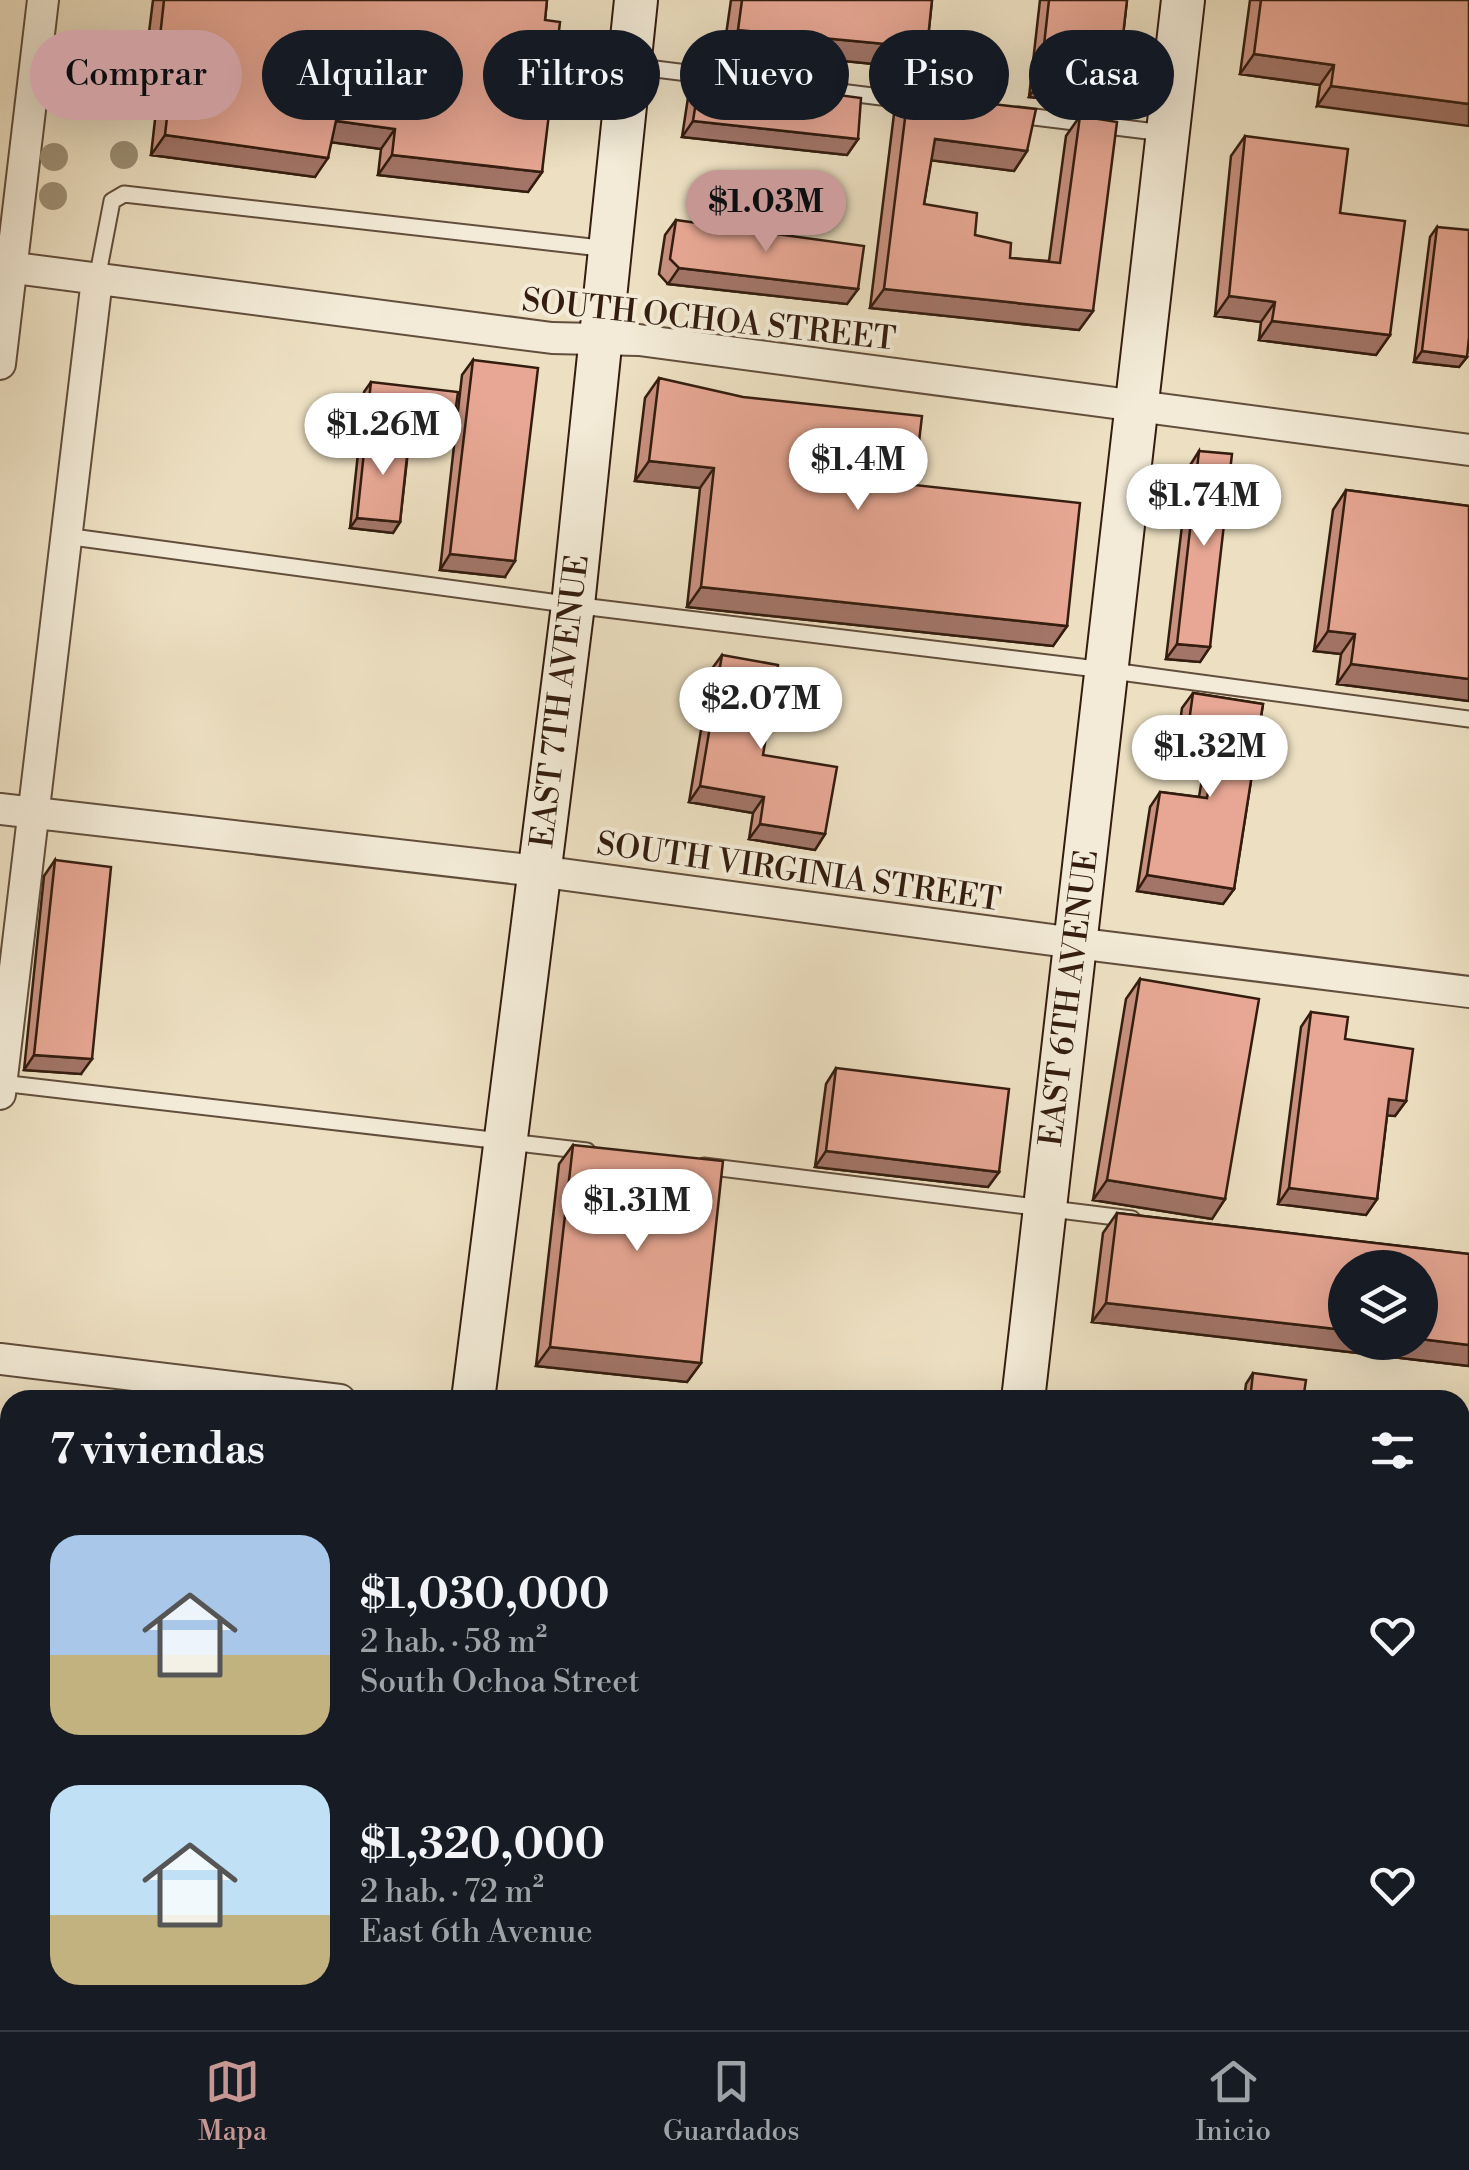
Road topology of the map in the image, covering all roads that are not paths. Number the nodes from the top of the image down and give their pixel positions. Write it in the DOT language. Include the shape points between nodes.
graph roads {
  1 [pos="43,0"];
  2 [pos="636,0"];
  3 [pos="1183,0"];
  4 [pos="633,30"];
  5 [pos="660,70"];
  6 [pos="869,96"];
  7 [pos="1009,113"];
  8 [pos="623,120"];
  9 [pos="1168,134"];
  10 [pos="609,249"];
  11 [pos="5,266"];
  12 [pos="97,279"];
  13 [pos="599,339"];
  14 [pos="0,364"];
  15 [pos="1135,407"];
  16 [pos="1469,450"];
  17 [pos="65,536"];
  18 [pos="573,605"];
  19 [pos="1106,670"];
  20 [pos="1469,719"];
  21 [pos="0,809"];
  22 [pos="33,813"];
  23 [pos="538,870"];
  24 [pos="1075,943"];
  25 [pos="1469,992"];
  26 [pos="1,1083"];
  27 [pos="0,1094"];
  28 [pos="504,1141"];
  29 [pos="600,1153"];
  30 [pos="678,1163"];
  31 [pos="1044,1209"];
  32 [pos="1140,1220"];
  33 [pos="0,1359"];
  34 [pos="257,1390"];
  35 [pos="473,1390"];
  36 [pos="1023,1390"];
  1 -- 11 [label="street"];
  2 -- 4 [label="street, EAST 7TH AVENUE"];
  3 -- 9 [label="street, EAST 6TH AVENUE"];
  5 -- 6 [label="lane"];
  7 -- 9 [label="lane"];
  8 -- 10 [label="street, EAST 7TH AVENUE"];
  9 -- 15 [label="street, EAST 6TH AVENUE"];
  10 -- 12 [label="lane" via="124,194 112,201"];
  10 -- 13 [label="street, EAST 7TH AVENUE"];
  11 -- 12 [label="street, SOUTH OCHOA STREET"];
  11 -- 14 [label="street"];
  12 -- 13 [label="street, SOUTH OCHOA STREET"];
  12 -- 17 [label="street"];
  13 -- 15 [label="street, SOUTH OCHOA STREET"];
  13 -- 18 [label="street, EAST 7TH AVENUE"];
  15 -- 16 [label="street, SOUTH OCHOA STREET"];
  15 -- 19 [label="street, EAST 6TH AVENUE"];
  17 -- 18 [label="lane"];
  17 -- 22 [label="street"];
  18 -- 19 [label="lane"];
  18 -- 23 [label="street, EAST 7TH AVENUE"];
  19 -- 20 [label="lane"];
  19 -- 24 [label="street, EAST 6TH AVENUE"];
  21 -- 22 [label="street, SOUTH VIRGINIA STREET"];
  22 -- 23 [label="street, SOUTH VIRGINIA STREET"];
  22 -- 26 [label="street"];
  23 -- 24 [label="street, SOUTH VIRGINIA STREET"];
  23 -- 28 [label="street, EAST 7TH AVENUE"];
  24 -- 25 [label="street, SOUTH VIRGINIA STREET"];
  24 -- 31 [label="street, EAST 6TH AVENUE"];
  26 -- 27 [label="street"];
  26 -- 28 [label="lane"];
  28 -- 29 [label="lane"];
  28 -- 35 [label="street, EAST 7TH AVENUE"];
  30 -- 31 [label="lane"];
  31 -- 32 [label="lane"];
  31 -- 36 [label="street, EAST 6TH AVENUE"];
  33 -- 34 [label="street"];
}
